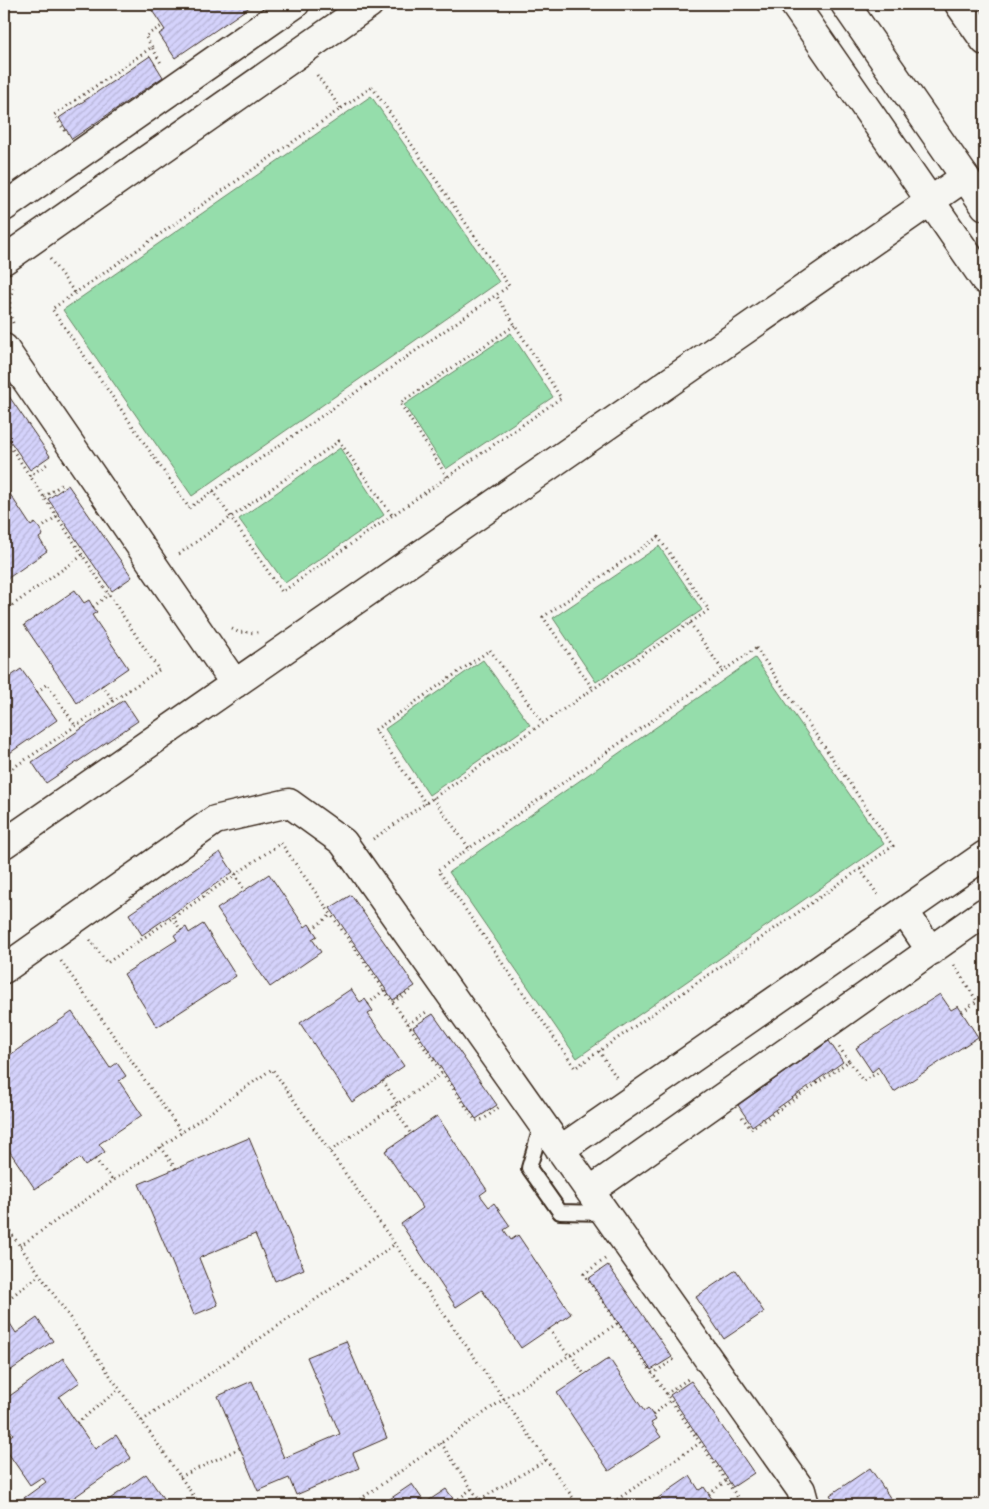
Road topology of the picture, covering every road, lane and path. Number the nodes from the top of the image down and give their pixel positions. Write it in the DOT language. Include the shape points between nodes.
graph roads {
  1 [pos="369,4"];
  2 [pos="794,4"];
  3 [pos="845,4"];
  4 [pos="960,4"];
  5 [pos="289,8"];
  6 [pos="162,26"];
  7 [pos="985,41"];
  8 [pos="152,47"];
  9 [pos="312,61"];
  10 [pos="341,109"];
  11 [pos="966,177"];
  12 [pos="931,201"];
  13 [pos="985,206"];
  14 [pos="4,207"];
  15 [pos="49,258"];
  16 [pos="9,272"];
  17 [pos="985,280"];
  18 [pos="75,293"];
  19 [pos="496,295"];
  20 [pos="514,325"];
  21 [pos="9,338"];
  22 [pos="4,437"];
  23 [pos="52,461"];
  24 [pos="29,476"];
  25 [pos="447,477"];
  26 [pos="65,482"];
  27 [pos="214,491"];
  28 [pos="44,497"];
  29 [pos="57,516"];
  30 [pos="392,516"];
  31 [pos="231,517"];
  32 [pos="40,529"];
  33 [pos="83,555"];
  34 [pos="178,555"];
  35 [pos="109,594"];
  36 [pos="94,606"];
  37 [pos="4,611"];
  38 [pos="690,623"];
  39 [pos="229,628"];
  40 [pos="260,633"];
  41 [pos="723,671"];
  42 [pos="235,684"];
  43 [pos="102,685"];
  44 [pos="593,690"];
  45 [pos="38,692"];
  46 [pos="113,700"];
  47 [pos="543,723"];
  48 [pos="75,725"];
  49 [pos="4,774"];
  50 [pos="433,798"];
  51 [pos="426,804"];
  52 [pos="4,844"];
  53 [pos="366,844"];
  54 [pos="469,848"];
  55 [pos="985,854"];
  56 [pos="860,869"];
  57 [pos="235,874"];
  58 [pos="245,890"];
  59 [pos="892,905"];
  60 [pos="985,912"];
  61 [pos="331,915"];
  62 [pos="172,917"];
  63 [pos="312,929"];
  64 [pos="181,931"];
  65 [pos="86,940"];
  66 [pos="941,956"];
  67 [pos="61,957"];
  68 [pos="4,969"];
  69 [pos="417,986"];
  70 [pos="384,990"];
  71 [pos="393,1002"];
  72 [pos="368,1004"];
  73 [pos="431,1009"];
  74 [pos="962,1012"];
  75 [pos="408,1024"];
  76 [pos="4,1046"];
  77 [pos="838,1046"];
  78 [pos="599,1051"];
  79 [pos="9,1055"];
  80 [pos="849,1061"];
  81 [pos="880,1071"];
  82 [pos="442,1072"];
  83 [pos="383,1081"];
  84 [pos="619,1081"];
  85 [pos="398,1104"];
  86 [pos="503,1104"];
  87 [pos="393,1106"];
  88 [pos="740,1114"];
  89 [pos="542,1124"];
  90 [pos="182,1133"];
  91 [pos="411,1134"];
  92 [pos="161,1147"];
  93 [pos="560,1150"];
  94 [pos="330,1151"];
  95 [pos="95,1159"];
  96 [pos="176,1169"];
  97 [pos="113,1181"];
  98 [pos="597,1202"];
  99 [pos="4,1223"];
  100 [pos="395,1244"];
  101 [pos="20,1246"];
  102 [pos="609,1257"];
  103 [pos="40,1275"];
  104 [pos="4,1302"];
  105 [pos="618,1323"];
  106 [pos="549,1329"];
  107 [pos="570,1355"];
  108 [pos="680,1358"];
  109 [pos="691,1373"];
  110 [pos="584,1374"];
  111 [pos="652,1374"];
  112 [pos="119,1389"];
  113 [pos="666,1394"];
  114 [pos="504,1399"];
  115 [pos="671,1400"];
  116 [pos="653,1415"];
  117 [pos="142,1421"];
  118 [pos="77,1423"];
  119 [pos="441,1443"];
  120 [pos="700,1443"];
  121 [pos="240,1448"];
  122 [pos="546,1460"];
  123 [pos="180,1477"];
  124 [pos="726,1481"];
  125 [pos="472,1488"];
  126 [pos="709,1494"];
  127 [pos="456,1502"];
  128 [pos="200,1505"];
  129 [pos="352,1505"];
  130 [pos="578,1505"];
  131 [pos="610,1505"];
  132 [pos="743,1505"];
  133 [pos="805,1505"];
  1 -- 9 [label="street"];
  2 -- 12 [label="street"];
  3 -- 11 [label="street"];
  4 -- 7 [label="street"];
  5 -- 9 [label="street"];
  5 -- 14 [label="street"];
  6 -- 8 [label="path" via="145,36"];
  9 -- 10 [label="path"];
  9 -- 16 [label="street"];
  10 -- 18 [label="path"];
  10 -- 19 [label="path" via="372,87 509,286"];
  11 -- 12 [label="street"];
  11 -- 13 [label="street"];
  12 -- 17 [label="street"];
  12 -- 42 [label="street"];
  15 -- 18 [label="path"];
  16 -- 21 [label="path"];
  18 -- 27 [label="path" via="52,309 189,508"];
  19 -- 20 [label="path"];
  19 -- 27 [label="path"];
  20 -- 25 [label="path" via="561,398"];
  20 -- 25 [label="path" via="400,403"];
  21 -- 42 [label="street"];
  22 -- 24 [label="path"];
  23 -- 24 [label="path"];
  24 -- 28 [label="path"];
  25 -- 30 [label="path"];
  26 -- 28 [label="path"];
  27 -- 31 [label="path"];
  28 -- 29 [label="path"];
  29 -- 32 [label="path"];
  29 -- 33 [label="path"];
  30 -- 31 [label="path" via="339,441"];
  30 -- 31 [label="path" via="282,592"];
  31 -- 34 [label="path"];
  33 -- 35 [label="path"];
  33 -- 37 [label="path"];
  35 -- 36 [label="path"];
  35 -- 46 [label="path" via="159,670"];
  38 -- 41 [label="path"];
  38 -- 44 [label="path"];
  38 -- 44 [label="path" via="709,610 658,537 543,617"];
  39 -- 40 [label="path" via="238,632"];
  41 -- 54 [label="path"];
  41 -- 56 [label="path" via="756,648 876,821 893,846"];
  42 -- 52 [label="street"];
  43 -- 46 [label="path"];
  44 -- 47 [label="path"];
  45 -- 48 [label="path" via="47,684"];
  46 -- 48 [label="path"];
  47 -- 50 [label="path"];
  47 -- 51 [label="path" via="490,650 374,730"];
  48 -- 49 [label="path"];
  50 -- 51 [label="path"];
  50 -- 54 [label="path"];
  51 -- 53 [label="path"];
  54 -- 78 [label="path" via="438,870 575,1068"];
  55 -- 59 [label="street"];
  56 -- 59 [label="path"];
  56 -- 78 [label="path"];
  57 -- 58 [label="path"];
  57 -- 61 [label="path" via="281,843"];
  57 -- 62 [label="path"];
  59 -- 66 [label="street"];
  59 -- 93 [label="street"];
  60 -- 66 [label="street"];
  61 -- 63 [label="path"];
  61 -- 70 [label="path"];
  62 -- 64 [label="path"];
  62 -- 65 [label="path" via="107,963 90,940"];
  66 -- 74 [label="path" via="977,1001"];
  66 -- 98 [label="street"];
  67 -- 90 [label="path" via="60,962"];
  68 -- 89 [label="street" via="215,820 289,803 343,842"];
  69 -- 71 [label="path"];
  70 -- 71 [label="path"];
  70 -- 72 [label="path"];
  71 -- 75 [label="path"];
  73 -- 75 [label="path"];
  75 -- 82 [label="path"];
  76 -- 79 [label="path"];
  77 -- 80 [label="path"];
  78 -- 84 [label="path"];
  80 -- 81 [label="path" via="863,1080"];
  80 -- 88 [label="path" via="751,1130"];
  82 -- 85 [label="path"];
  82 -- 86 [label="path" via="476,1121 484,1119"];
  83 -- 85 [label="path"];
  85 -- 87 [label="path"];
  87 -- 91 [label="path"];
  87 -- 94 [label="path"];
  89 -- 93 [label="street"];
  89 -- 98 [label="lane" via="529,1168 560,1212"];
  90 -- 92 [label="path"];
  90 -- 94 [label="path" via="272,1069"];
  92 -- 96 [label="path"];
  92 -- 97 [label="path"];
  93 -- 98 [label="street"];
  94 -- 100 [label="path"];
  95 -- 97 [label="path"];
  97 -- 101 [label="path"];
  98 -- 133 [label="street" via="800,1490"];
  99 -- 101 [label="path"];
  100 -- 114 [label="path"];
  100 -- 117 [label="path"];
  101 -- 103 [label="path"];
  102 -- 105 [label="path" via="584,1274"];
  103 -- 104 [label="path"];
  103 -- 112 [label="path"];
  105 -- 107 [label="path"];
  105 -- 111 [label="path"];
  106 -- 107 [label="path"];
  107 -- 110 [label="path"];
  107 -- 114 [label="path"];
  108 -- 111 [label="path"];
  109 -- 113 [label="path"];
  111 -- 113 [label="path"];
  112 -- 117 [label="path"];
  112 -- 118 [label="path"];
  113 -- 115 [label="path"];
  114 -- 119 [label="path"];
  114 -- 122 [label="path"];
  115 -- 116 [label="path"];
  115 -- 120 [label="path"];
  117 -- 123 [label="path"];
  119 -- 125 [label="path"];
  119 -- 129 [label="path"];
  120 -- 124 [label="path"];
  120 -- 131 [label="path"];
  121 -- 123 [label="path"];
  122 -- 125 [label="path" via="479,1500"];
  122 -- 130 [label="path"];
  123 -- 128 [label="path"];
  124 -- 126 [label="path"];
  124 -- 132 [label="path"];
  125 -- 127 [label="path"];
}
